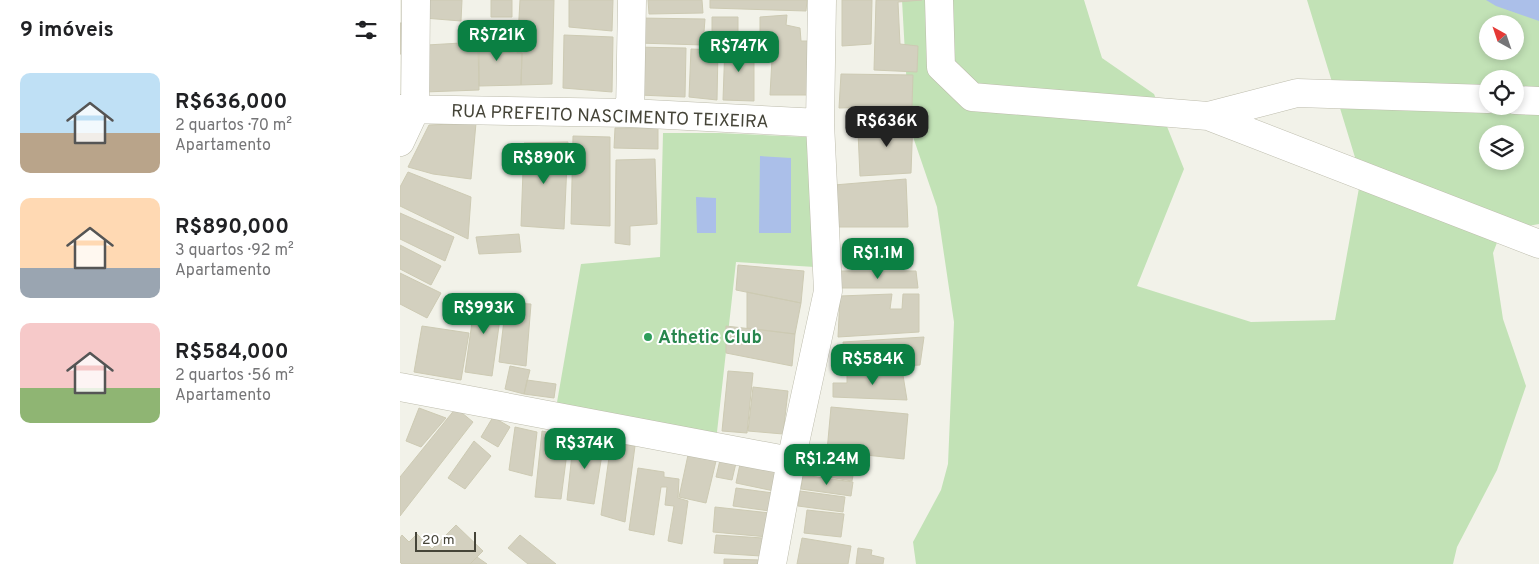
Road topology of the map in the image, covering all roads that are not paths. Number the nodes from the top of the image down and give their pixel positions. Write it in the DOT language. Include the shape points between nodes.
graph roads {
  1 [pos="416,0"];
  2 [pos="632,0"];
  3 [pos="822,0"];
  4 [pos="939,0"];
  5 [pos="1479,99"];
  6 [pos="1524,100"];
  7 [pos="1539,100"];
  8 [pos="408,110"];
  9 [pos="630,113"];
  10 [pos="1208,116"];
  11 [pos="820,124"];
  12 [pos="400,142"];
  13 [pos="1539,244"];
  14 [pos="400,387"];
  15 [pos="791,462"];
  16 [pos="772,564"];
  1 -- 8 [label="street"];
  2 -- 9 [label="street"];
  3 -- 11 [label="street"];
  4 -- 10 [label="street" via="941,67 972,97"];
  5 -- 10 [label="street" via="1297,92"];
  6 -- 7 [label="street"];
  8 -- 9 [label="street, RUA PREFEITO NASCIMENTO TEIXEIRA"];
  8 -- 12 [label="street"];
  9 -- 11 [label="street, RUA PREFEITO NASCIMENTO TEIXEIRA"];
  10 -- 13 [label="street"];
  11 -- 15 [label="street" via="828,291"];
  14 -- 15 [label="street"];
  15 -- 16 [label="street"];
}
